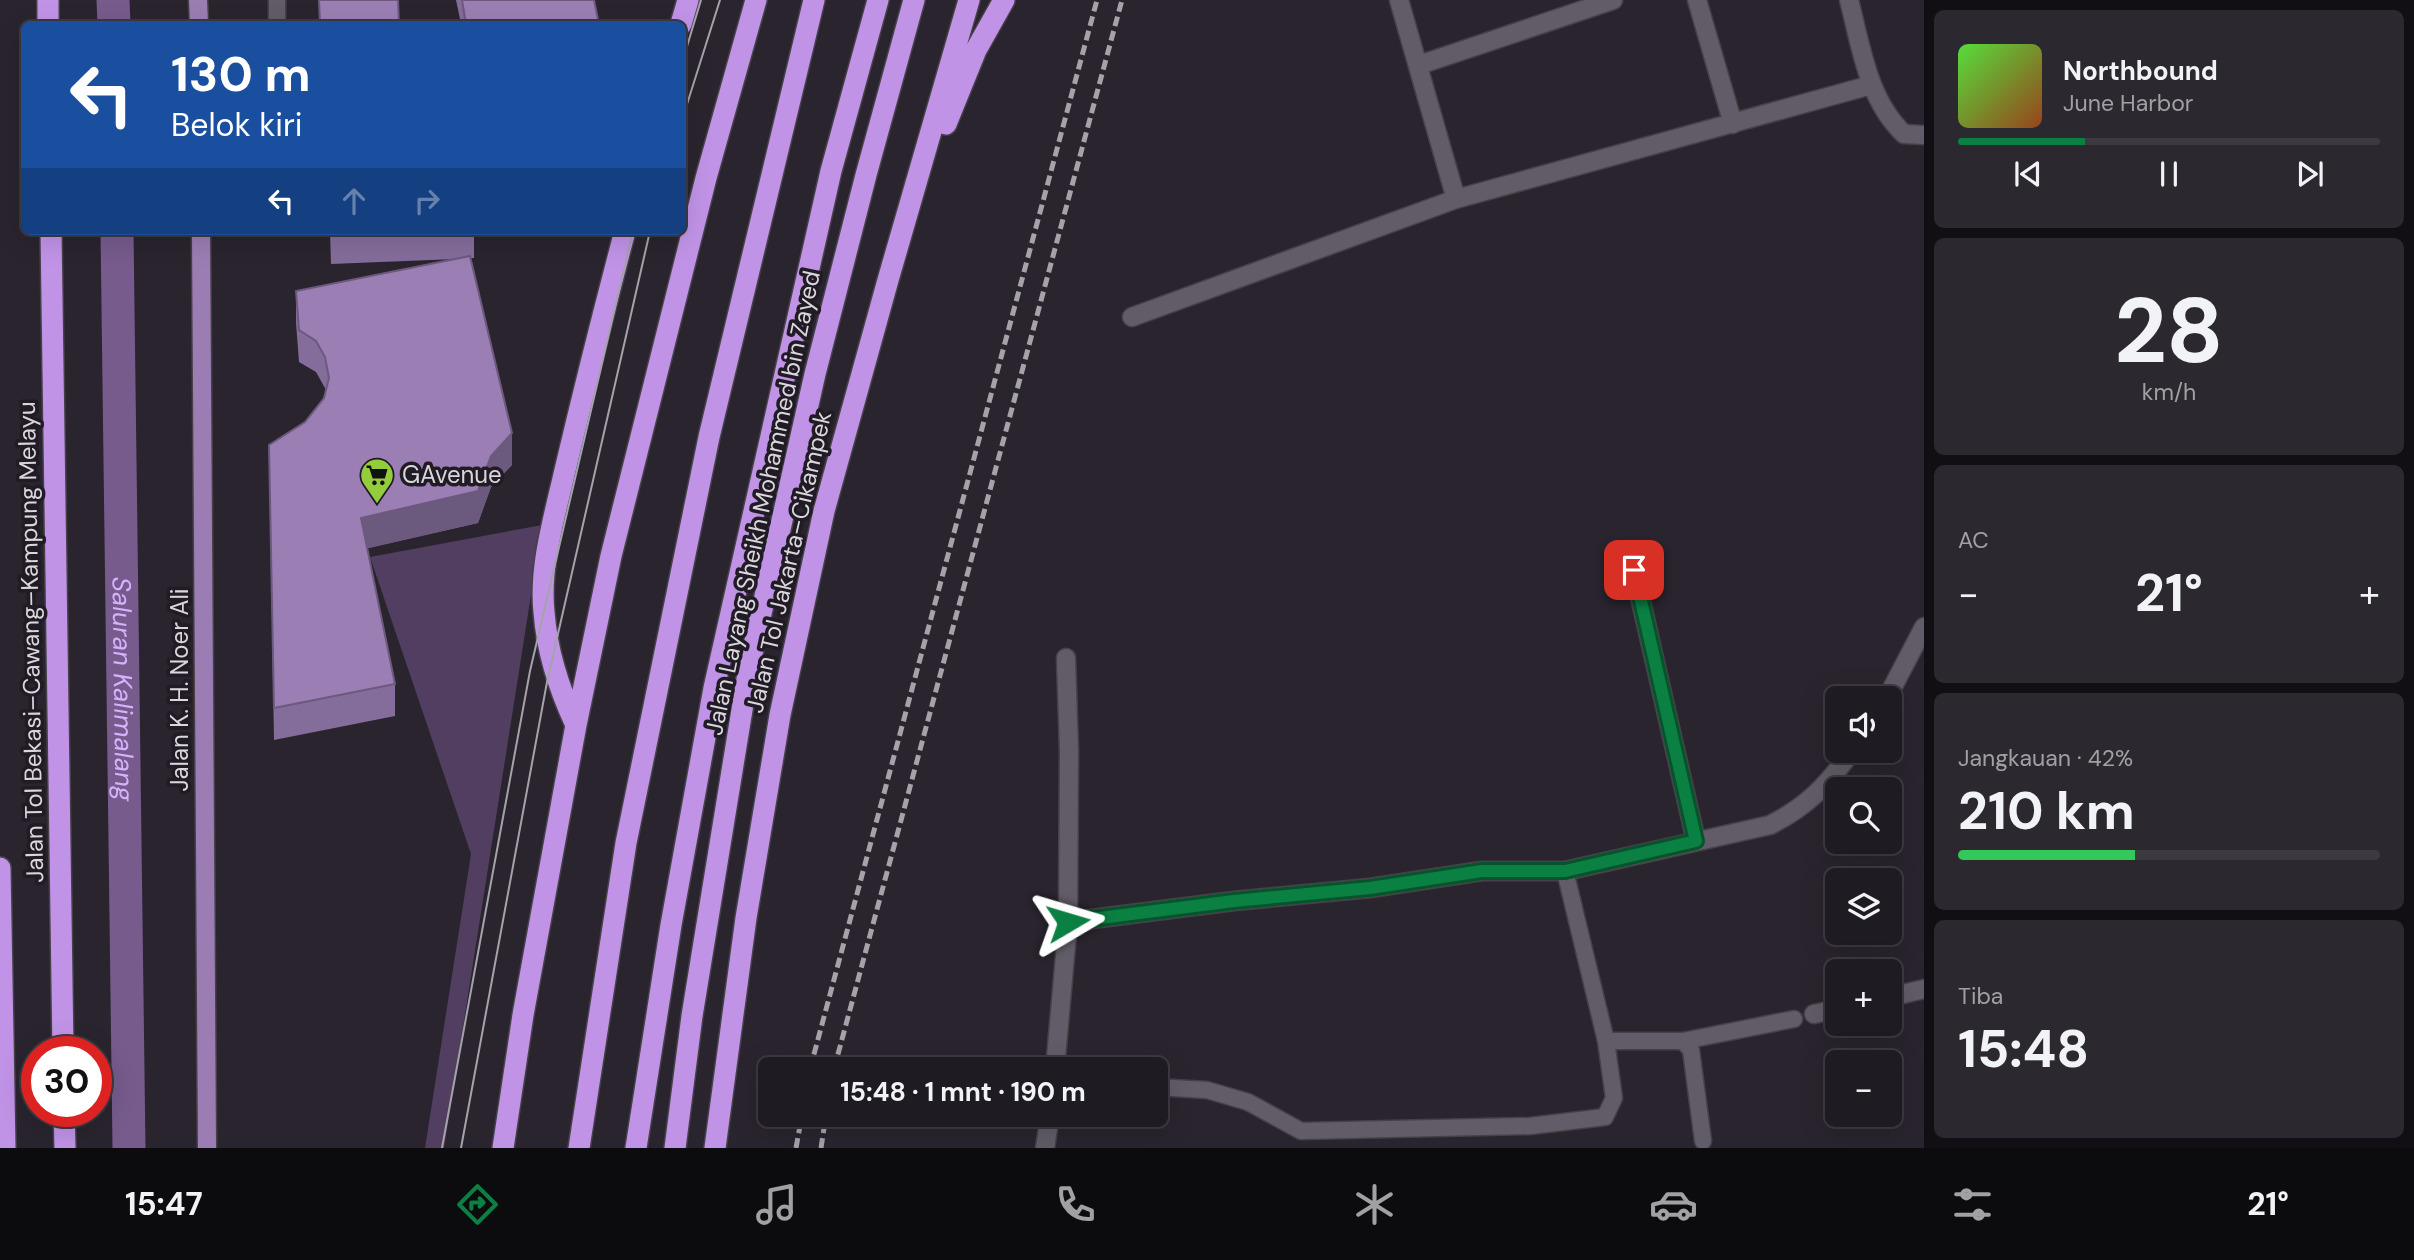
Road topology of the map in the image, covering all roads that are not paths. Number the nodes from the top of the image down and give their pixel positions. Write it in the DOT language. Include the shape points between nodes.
graph roads {
  1 [pos="48,0"];
  2 [pos="198,0"];
  3 [pos="277,0"];
  4 [pos="688,0"];
  5 [pos="756,0"];
  6 [pos="814,0"];
  7 [pos="877,0"];
  8 [pos="914,0"];
  9 [pos="969,0"];
  10 [pos="1004,0"];
  11 [pos="1399,0"];
  12 [pos="1613,0"];
  13 [pos="1697,0"];
  14 [pos="1849,0"];
  15 [pos="48,21"];
  16 [pos="199,21"];
  17 [pos="277,21"];
  18 [pos="682,21"];
  19 [pos="1419,65"];
  20 [pos="1871,85"];
  21 [pos="1733,124"];
  22 [pos="1924,135"];
  23 [pos="1456,199"];
  24 [pos="51,235"];
  25 [pos="201,235"];
  26 [pos="624,235"];
  27 [pos="887,280"];
  28 [pos="1132,317"];
  29 [pos="1634,570"];
  30 [pos="1924,627"];
  31 [pos="1066,658"];
  32 [pos="1893,686"];
  33 [pos="576,725"];
  34 [pos="1842,763"];
  35 [pos="1696,841"];
  36 [pos="0,867"];
  37 [pos="1565,871"];
  38 [pos="1068,922"];
  39 [pos="1924,989"];
  40 [pos="1902,994"];
  41 [pos="1825,1012"];
  42 [pos="1814,1014"];
  43 [pos="1794,1019"];
  44 [pos="63,1036"];
  45 [pos="1606,1041"];
  46 [pos="1683,1041"];
  47 [pos="1056,1057"];
  48 [pos="1168,1088"];
  49 [pos="64,1127"];
  50 [pos="1048,1127"];
  51 [pos="1703,1141"];
  52 [pos="5,1148"];
  53 [pos="65,1148"];
  54 [pos="207,1148"];
  55 [pos="503,1148"];
  56 [pos="579,1148"];
  57 [pos="636,1148"];
  58 [pos="675,1148"];
  59 [pos="715,1148"];
  60 [pos="1045,1148"];
  1 -- 15 [label="highway"];
  2 -- 16 [label="main road"];
  3 -- 17 [label="lane"];
  4 -- 18 [label="highway"];
  5 -- 33 [label="highway" via="611,556"];
  6 -- 56 [label="highway" via="709,437 626,842"];
  7 -- 57 [label="highway, Jalan Layang Sheikh Mohammed bin Zayed" via="831,171 714,688"];
  8 -- 58 [label="highway, Jalan Layang Sheikh Mohammed bin Zayed" via="816,374 749,667"];
  9 -- 27 [label="highway, Jalan Tol Jakarta–Cikampek"];
  10 -- 27 [label="highway" via="959,89"];
  11 -- 19 [label="street"];
  12 -- 19 [label="street"];
  13 -- 21 [label="street"];
  14 -- 20 [label="street"];
  19 -- 23 [label="street"];
  20 -- 21 [label="street"];
  20 -- 22 [label="street" via="1890,121 1904,134"];
  21 -- 23 [label="street"];
  23 -- 28 [label="street"];
  24 -- 44 [label="highway, Jalan Tol Bekasi–Cawang–Kampung Melayu"];
  25 -- 54 [label="main road, Jalan K. H. Noer Ali"];
  26 -- 33 [label="highway" via="556,510 544,592 543,611 556,678"];
  27 -- 59 [label="highway, Jalan Tol Jakarta–Cikampek" via="824,511 779,715"];
  29 -- 35 [label="street"];
  30 -- 32 [label="street"];
  31 -- 38 [label="street"];
  33 -- 55 [label="highway"];
  34 -- 35 [label="street" via="1812,799 1786,817 1770,825"];
  35 -- 37 [label="street"];
  36 -- 52 [label="highway, Jalan Tol Bekasi–Cawang–Kampung Melayu"];
  37 -- 38 [label="street" via="1482,871"];
  37 -- 45 [label="lane"];
  38 -- 47 [label="street"];
  39 -- 40 [label="street"];
  41 -- 42 [label="street"];
  43 -- 46 [label="lane"];
  45 -- 46 [label="lane"];
  45 -- 48 [label="lane" via="1614,1098 1605,1117 1530,1126 1301,1131 1248,1102 1207,1090"];
  46 -- 51 [label="lane" via="1691,1050"];
  49 -- 53 [label="highway"];
  50 -- 60 [label="street"];
}
